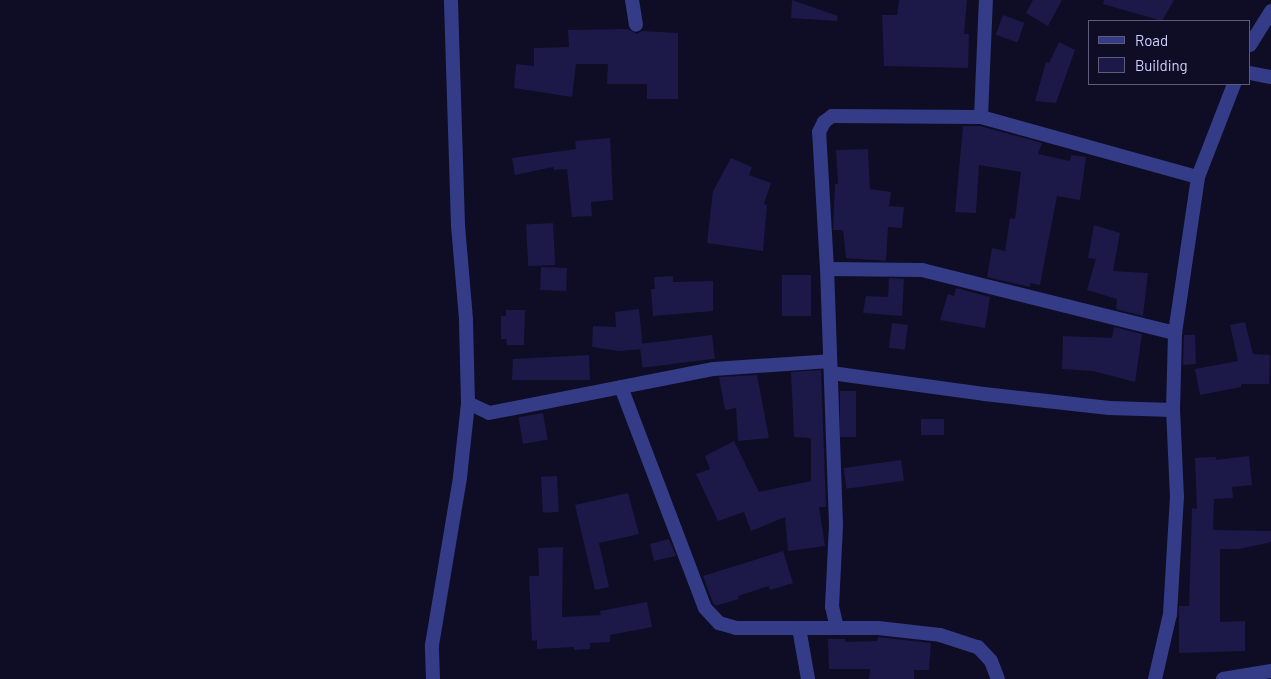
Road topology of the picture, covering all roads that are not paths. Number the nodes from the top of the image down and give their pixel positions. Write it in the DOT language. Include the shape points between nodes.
graph roads {
  1 [pos="451,0"];
  2 [pos="632,0"];
  3 [pos="986,0"];
  4 [pos="1271,12"];
  5 [pos="636,25"];
  6 [pos="1251,43"];
  7 [pos="1251,73"];
  8 [pos="1271,77"];
  9 [pos="1234,85"];
  10 [pos="981,117"];
  11 [pos="1198,177"];
  12 [pos="828,269"];
  13 [pos="1175,333"];
  14 [pos="831,367"];
  15 [pos="621,387"];
  16 [pos="468,403"];
  17 [pos="1172,410"];
  18 [pos="799,628"];
  19 [pos="837,628"];
  20 [pos="1271,671"];
  21 [pos="433,679"];
  22 [pos="808,679"];
  23 [pos="998,679"];
  24 [pos="1155,679"];
  25 [pos="1223,679"];
  1 -- 16 [label="street"];
  2 -- 5 [label="street"];
  3 -- 10 [label="street"];
  4 -- 6 [label="street"];
  7 -- 8 [label="street"];
  9 -- 11 [label="street"];
  10 -- 11 [label="street"];
  10 -- 12 [label="street" via="832,116 824,122 819,132"];
  11 -- 13 [label="street"];
  12 -- 13 [label="street" via="922,270"];
  12 -- 14 [label="street"];
  13 -- 17 [label="street"];
  14 -- 15 [label="street" via="714,368"];
  14 -- 17 [label="street" via="984,394 1109,408"];
  14 -- 19 [label="street" via="836,525 832,607"];
  15 -- 16 [label="street" via="489,412"];
  15 -- 18 [label="street" via="705,608 719,624 736,628"];
  16 -- 21 [label="street" via="460,477 432,645"];
  17 -- 24 [label="street" via="1177,497 1170,614"];
  18 -- 19 [label="street"];
  18 -- 22 [label="street"];
  19 -- 23 [label="street" via="910,630 978,647 991,661"];
  20 -- 25 [label="street"];
}
